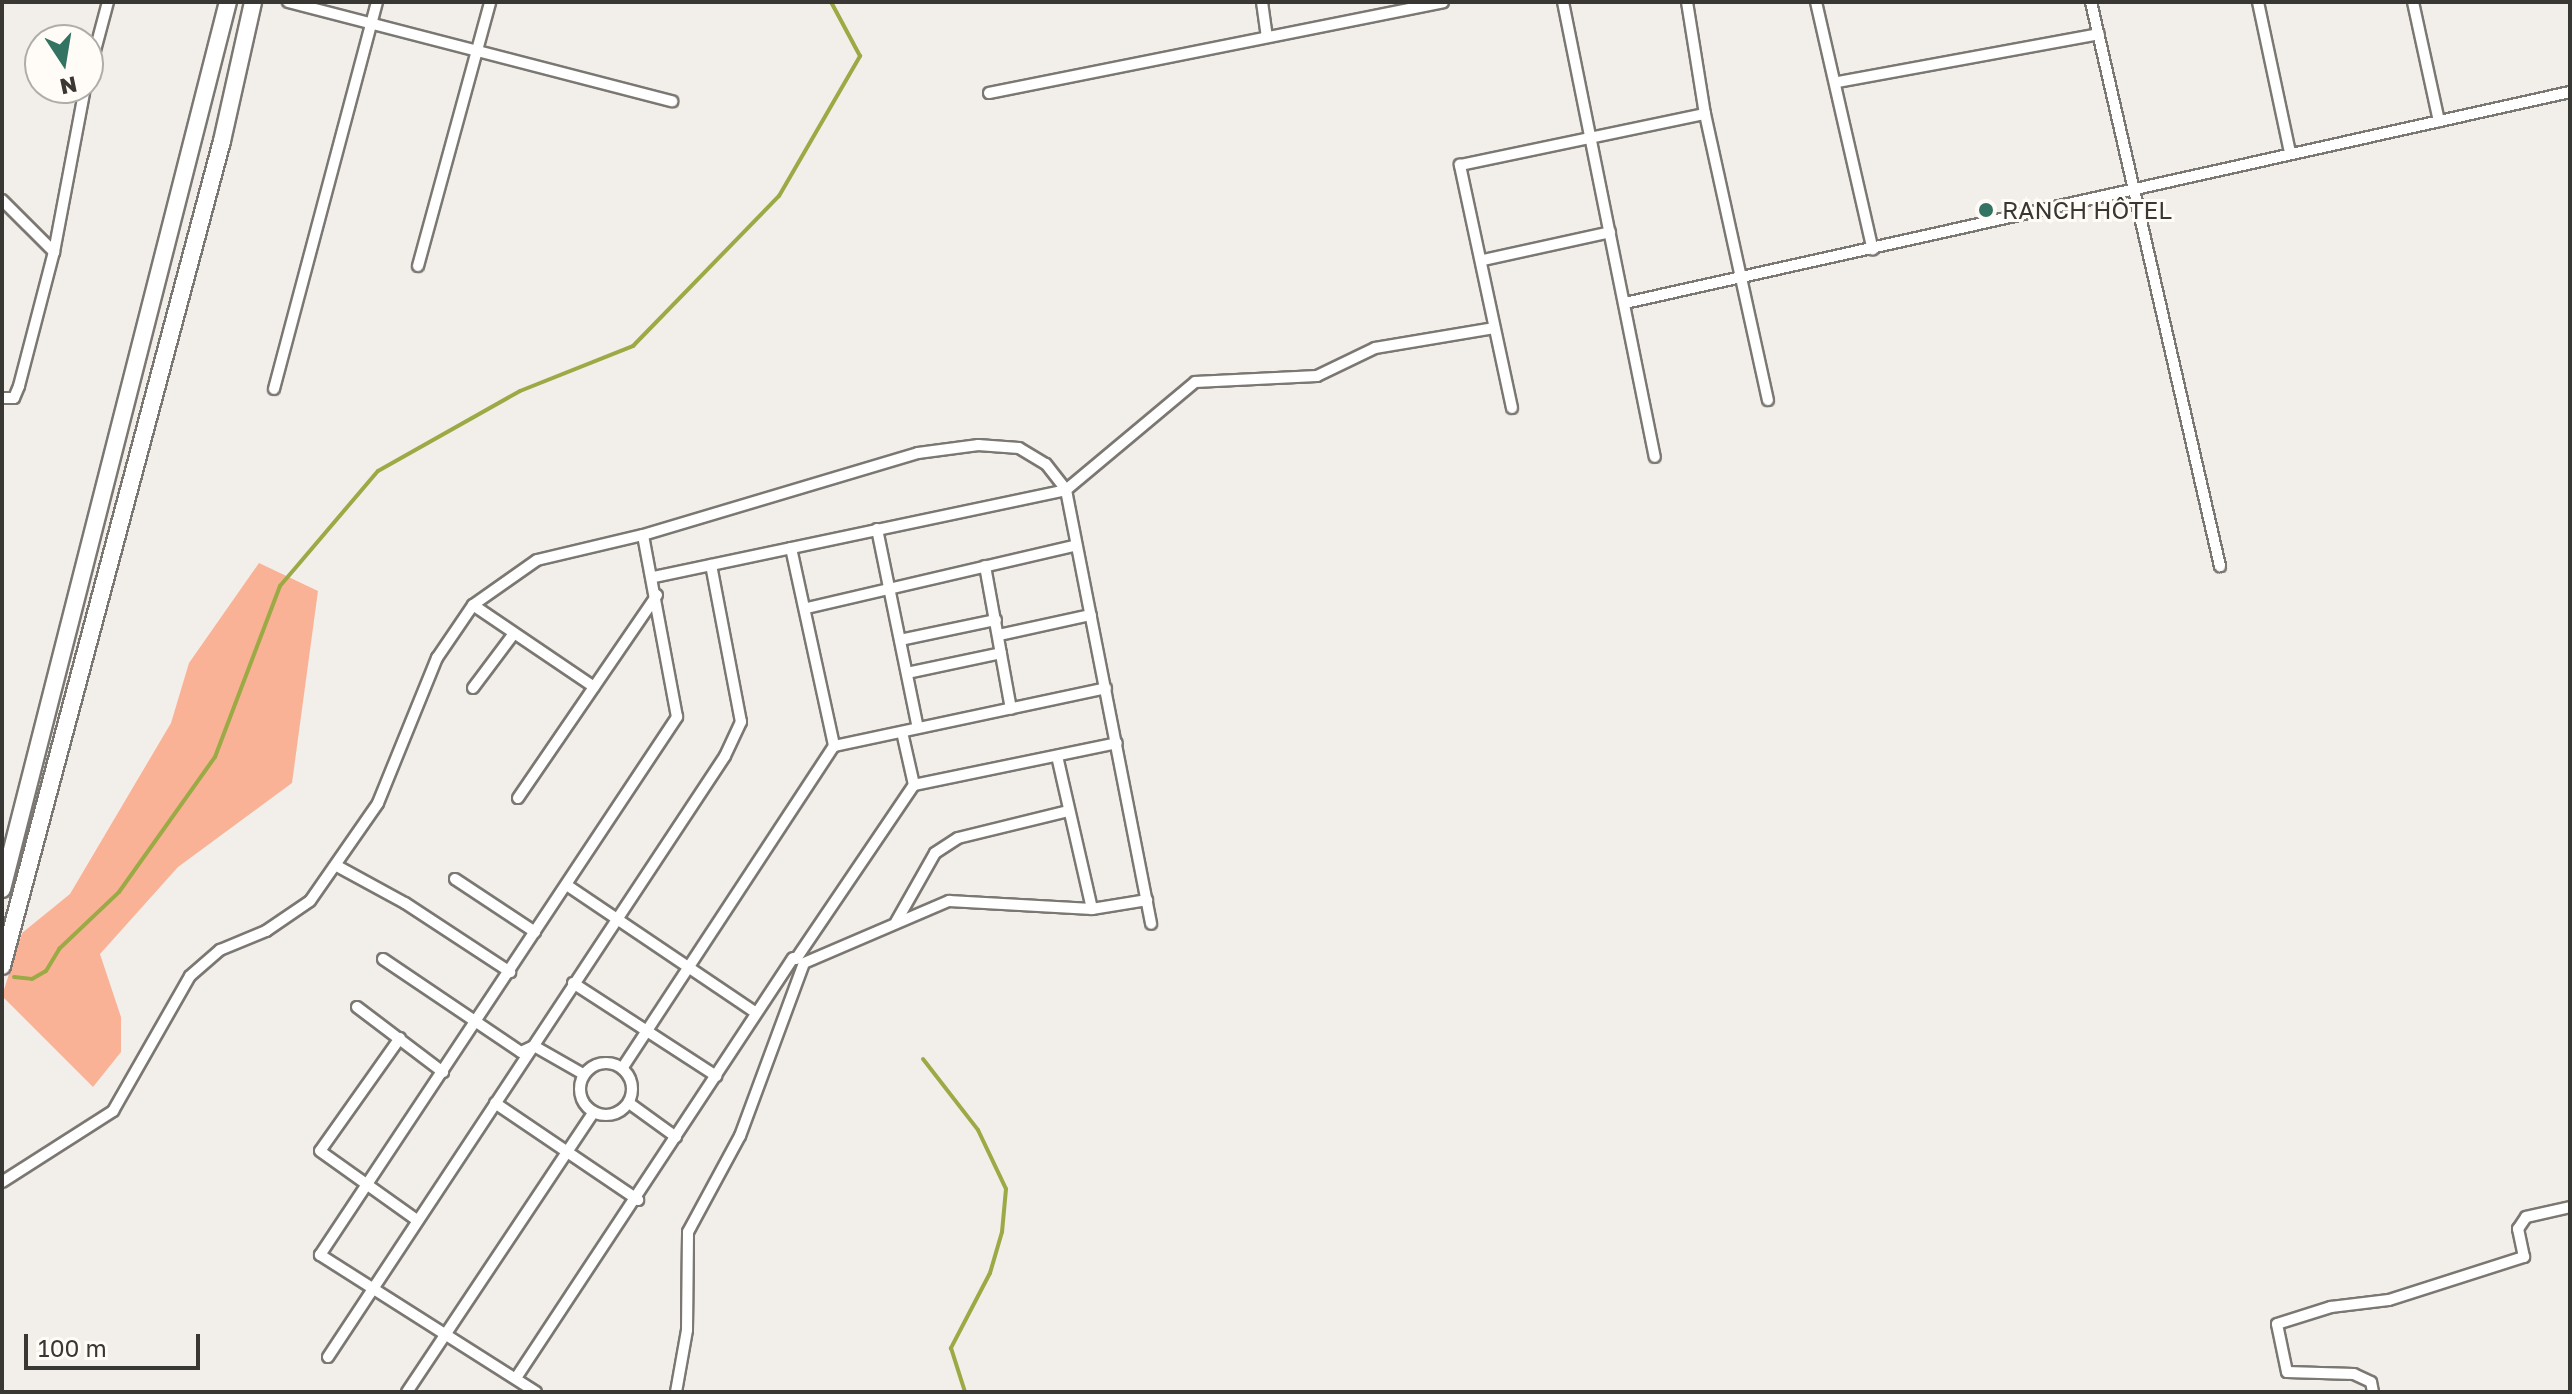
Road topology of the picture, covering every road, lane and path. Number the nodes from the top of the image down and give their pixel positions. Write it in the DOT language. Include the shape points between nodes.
graph roads {
  1 [pos="108,2"];
  2 [pos="228,2"];
  3 [pos="253,2"];
  4 [pos="288,2"];
  5 [pos="377,2"];
  6 [pos="490,2"];
  7 [pos="1262,2"];
  8 [pos="1443,2"];
  9 [pos="1563,2"];
  10 [pos="1687,2"];
  11 [pos="1816,2"];
  12 [pos="2091,2"];
  13 [pos="2258,2"];
  14 [pos="2413,2"];
  15 [pos="102,24"];
  16 [pos="371,24"];
  17 [pos="2099,34"];
  18 [pos="1267,36"];
  19 [pos="477,51"];
  20 [pos="1838,82"];
  21 [pos="2570,92"];
  22 [pos="989,93"];
  23 [pos="672,101"];
  24 [pos="82,104"];
  25 [pos="1705,114"];
  26 [pos="2439,121"];
  27 [pos="1591,139"];
  28 [pos="2290,153"];
  29 [pos="2137,189"];
  30 [pos="2,200"];
  31 [pos="1610,232"];
  32 [pos="1873,250"];
  33 [pos="54,252"];
  34 [pos="1483,260"];
  35 [pos="418,266"];
  36 [pos="1743,279"];
  37 [pos="1625,303"];
  38 [pos="1494,328"];
  39 [pos="274,389"];
  40 [pos="2,398"];
  41 [pos="1768,400"];
  42 [pos="1512,408"];
  43 [pos="1655,457"];
  44 [pos="1066,490"];
  45 [pos="877,529"];
  46 [pos="643,535"];
  47 [pos="1073,546"];
  48 [pos="791,548"];
  49 [pos="711,565"];
  50 [pos="985,566"];
  51 [pos="2220,566"];
  52 [pos="654,577"];
  53 [pos="892,588"];
  54 [pos="657,595"];
  55 [pos="473,605"];
  56 [pos="807,608"];
  57 [pos="1091,615"];
  58 [pos="996,620"];
  59 [pos="999,635"];
  60 [pos="512,636"];
  61 [pos="900,640"];
  62 [pos="1001,653"];
  63 [pos="907,673"];
  64 [pos="594,687"];
  65 [pos="473,688"];
  66 [pos="1106,688"];
  67 [pos="1011,709"];
  68 [pos="918,728"];
  69 [pos="902,732"];
  70 [pos="1117,743"];
  71 [pos="834,746"];
  72 [pos="1057,756"];
  73 [pos="914,785"];
  74 [pos="518,798"];
  75 [pos="1068,811"];
  76 [pos="337,866"];
  77 [pos="455,879"];
  78 [pos="568,886"];
  79 [pos="2,889"];
  80 [pos="1147,900"];
  81 [pos="1092,909"];
  82 [pos="615,916"];
  83 [pos="896,922"];
  84 [pos="1151,924"];
  85 [pos="535,932"];
  86 [pos="793,958"];
  87 [pos="383,959"];
  88 [pos="804,963"];
  89 [pos="687,965"];
  90 [pos="2,966"];
  91 [pos="510,972"];
  92 [pos="573,983"];
  93 [pos="357,1007"];
  94 [pos="755,1012"];
  95 [pos="475,1023"];
  96 [pos="643,1029"];
  97 [pos="400,1038"];
  98 [pos="534,1046"];
  99 [pos="623,1067"];
  100 [pos="443,1072"];
  101 [pos="583,1074"];
  102 [pos="716,1076"];
  103 [pos="495,1103"];
  104 [pos="629,1103"];
  105 [pos="593,1113"];
  106 [pos="676,1137"];
  107 [pos="566,1152"];
  108 [pos="2,1182"];
  109 [pos="368,1188"];
  110 [pos="638,1200"];
  111 [pos="2570,1207"];
  112 [pos="418,1221"];
  113 [pos="374,1288"];
  114 [pos="447,1336"];
  115 [pos="328,1357"];
  116 [pos="516,1378"];
  117 [pos="407,1392"];
  118 [pos="536,1392"];
  119 [pos="676,1392"];
  120 [pos="2373,1392"];
  1 -- 15 [label="street"];
  2 -- 79 [label="main road"];
  3 -- 90 [label="main road" via="207,202"];
  4 -- 16 [label="street"];
  5 -- 16 [label="street"];
  6 -- 19 [label="street"];
  7 -- 18 [label="street"];
  8 -- 18 [label="street"];
  9 -- 27 [label="street"];
  10 -- 25 [label="street"];
  11 -- 20 [label="street"];
  12 -- 17 [label="street"];
  13 -- 28 [label="street"];
  14 -- 26 [label="street"];
  16 -- 19 [label="street"];
  16 -- 39 [label="street"];
  17 -- 20 [label="street"];
  17 -- 29 [label="street"];
  18 -- 22 [label="street"];
  19 -- 23 [label="street"];
  19 -- 35 [label="street"];
  20 -- 32 [label="street"];
  21 -- 26 [label="street"];
  24 -- 33 [label="street"];
  25 -- 27 [label="street"];
  25 -- 36 [label="street"];
  26 -- 28 [label="street"];
  27 -- 31 [label="street"];
  27 -- 34 [label="street" via="1460,165"];
  28 -- 29 [label="street"];
  29 -- 32 [label="street"];
  29 -- 51 [label="street"];
  30 -- 33 [label="street"];
  31 -- 34 [label="street"];
  31 -- 37 [label="street"];
  32 -- 36 [label="street"];
  33 -- 40 [label="street" via="19,386 14,398"];
  34 -- 38 [label="street"];
  36 -- 37 [label="street"];
  36 -- 41 [label="street"];
  37 -- 43 [label="street"];
  38 -- 42 [label="street"];
  38 -- 44 [label="street" via="1375,348 1317,376 1195,382"];
  44 -- 45 [label="street"];
  44 -- 46 [label="street" via="1046,464 1019,448 978,445 918,453"];
  44 -- 47 [label="street"];
  45 -- 48 [label="street"];
  45 -- 53 [label="street"];
  46 -- 52 [label="street"];
  46 -- 55 [label="street" via="537,560"];
  47 -- 50 [label="street"];
  47 -- 57 [label="street"];
  48 -- 49 [label="street"];
  48 -- 56 [label="street"];
  49 -- 52 [label="street"];
  49 -- 82 [label="street" via="741,722 725,756"];
  50 -- 53 [label="street"];
  50 -- 58 [label="street"];
  52 -- 54 [label="street"];
  53 -- 56 [label="street"];
  53 -- 61 [label="street"];
  54 -- 64 [label="street"];
  54 -- 78 [label="street" via="677,717"];
  55 -- 60 [label="street"];
  55 -- 76 [label="street" via="437,658 378,803"];
  56 -- 71 [label="street"];
  57 -- 59 [label="street"];
  57 -- 66 [label="street"];
  58 -- 59 [label="street"];
  58 -- 61 [label="street"];
  59 -- 62 [label="street"];
  60 -- 64 [label="street"];
  60 -- 65 [label="street"];
  61 -- 63 [label="street"];
  62 -- 63 [label="street"];
  62 -- 67 [label="street"];
  63 -- 68 [label="street"];
  64 -- 74 [label="street"];
  66 -- 67 [label="street"];
  66 -- 70 [label="street"];
  67 -- 68 [label="street"];
  68 -- 69 [label="street"];
  69 -- 71 [label="street"];
  69 -- 73 [label="street"];
  70 -- 72 [label="street"];
  70 -- 80 [label="street"];
  71 -- 89 [label="street"];
  72 -- 73 [label="street"];
  72 -- 75 [label="street"];
  73 -- 86 [label="street"];
  75 -- 81 [label="street"];
  75 -- 83 [label="street" via="958,838 935,853"];
  76 -- 91 [label="street"];
  76 -- 108 [label="street" via="294,913 220,950 190,976 113,1111"];
  77 -- 85 [label="street"];
  78 -- 82 [label="street"];
  78 -- 85 [label="street"];
  80 -- 81 [label="street"];
  80 -- 84 [label="street"];
  81 -- 83 [label="street" via="949,901"];
  82 -- 89 [label="street"];
  82 -- 92 [label="street"];
  83 -- 88 [label="street"];
  85 -- 91 [label="street"];
  86 -- 88 [label="street"];
  86 -- 94 [label="street"];
  87 -- 95 [label="street"];
  88 -- 119 [label="street" via="740,1136 688,1232 687,1330"];
  89 -- 94 [label="street"];
  89 -- 96 [label="street"];
  91 -- 95 [label="street"];
  92 -- 96 [label="street"];
  92 -- 98 [label="street"];
  93 -- 97 [label="street"];
  94 -- 102 [label="street"];
  95 -- 98 [label="street" via="521,1052"];
  95 -- 100 [label="street"];
  96 -- 99 [label="street"];
  96 -- 102 [label="street"];
  97 -- 100 [label="street"];
  97 -- 109 [label="street" via="320,1151"];
  98 -- 101 [label="street"];
  98 -- 103 [label="street"];
  99 -- 101 [label="street" via="601,1062"];
  99 -- 104 [label="street" via="633,1084"];
  100 -- 109 [label="street"];
  101 -- 105 [label="street" via="579,1096"];
  102 -- 106 [label="street"];
  103 -- 107 [label="street"];
  103 -- 112 [label="street"];
  104 -- 105 [label="street" via="613,1115"];
  104 -- 106 [label="street"];
  105 -- 107 [label="street"];
  106 -- 110 [label="street"];
  107 -- 110 [label="street"];
  107 -- 114 [label="street"];
  109 -- 112 [label="street"];
  109 -- 113 [label="street" via="320,1255"];
  110 -- 116 [label="street"];
  111 -- 120 [label="street" via="2526,1217 2518,1229 2524,1257 2389,1300 2331,1307 2277,1324 2287,1372 2354,1374 2371,1382"];
  112 -- 113 [label="street"];
  113 -- 114 [label="street"];
  113 -- 115 [label="street"];
  114 -- 116 [label="street"];
  114 -- 117 [label="street"];
  116 -- 118 [label="street"];
}
